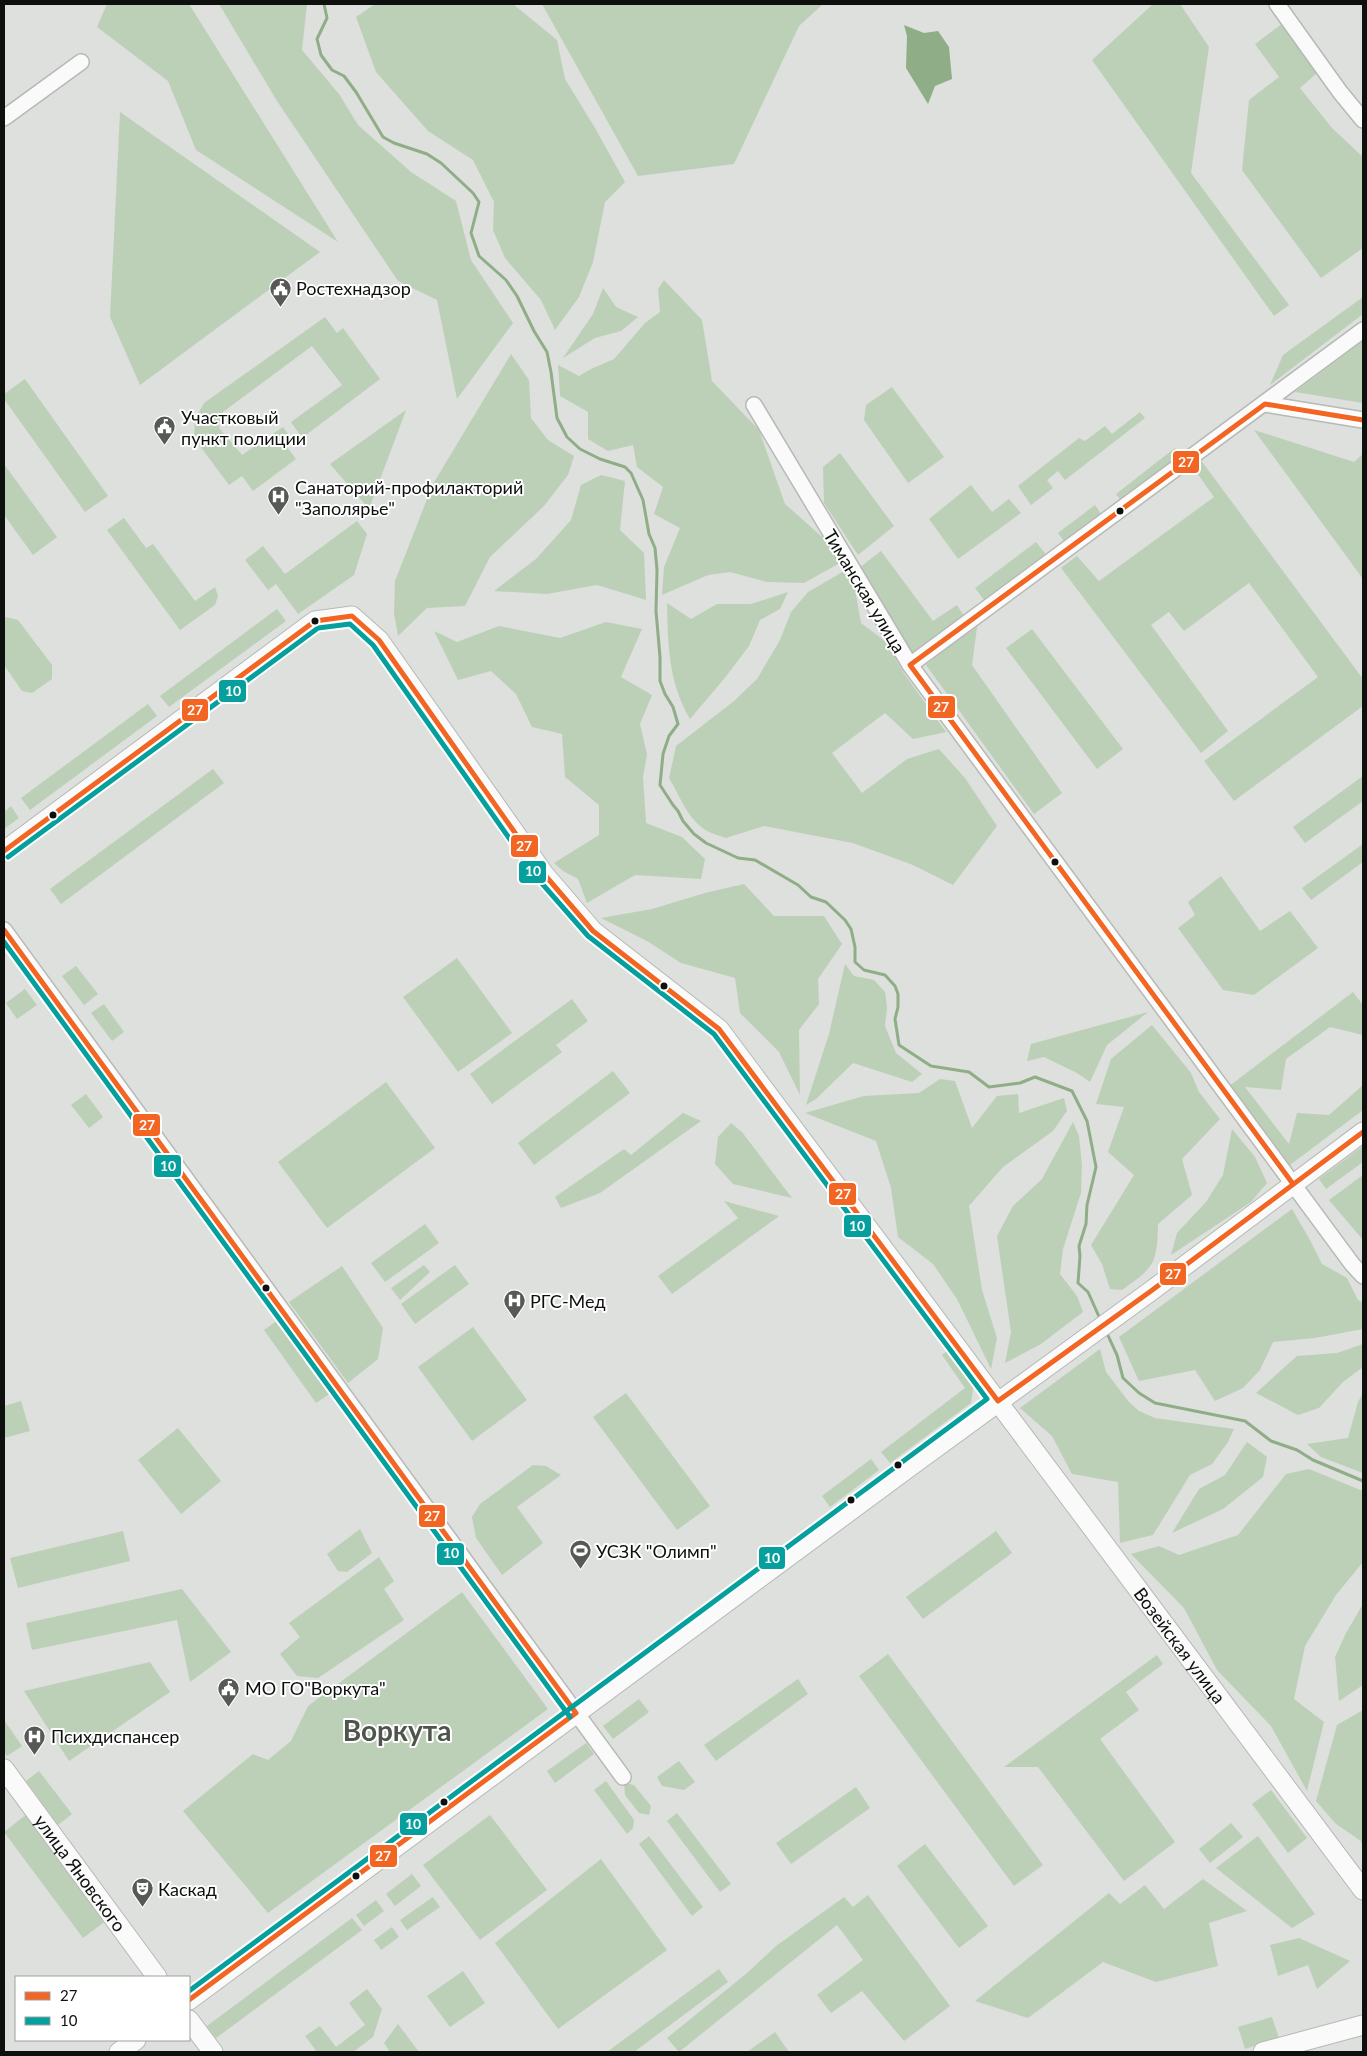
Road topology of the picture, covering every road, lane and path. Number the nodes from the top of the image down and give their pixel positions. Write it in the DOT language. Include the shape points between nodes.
graph roads {
  1 [pos="1277,4"];
  2 [pos="82,62"];
  3 [pos="4,118"];
  4 [pos="1363,120"];
  5 [pos="1363,330"];
  6 [pos="1265,404"];
  7 [pos="754,405"];
  8 [pos="1363,420"];
  9 [pos="910,665"];
  10 [pos="4,850"];
  11 [pos="4,930"];
  12 [pos="1363,1132"];
  13 [pos="1293,1184"];
  14 [pos="1363,1276"];
  15 [pos="998,1401"];
  16 [pos="576,1713"];
  17 [pos="4,1769"];
  18 [pos="623,1778"];
  19 [pos="1363,1890"];
  20 [pos="156,1976"];
  21 [pos="190,1999"];
  22 [pos="190,2021"];
  23 [pos="1363,2026"];
  24 [pos="135,2041"];
  25 [pos="119,2052"];
  26 [pos="213,2052"];
  27 [pos="1263,2052"];
  1 -- 4 [label="street"];
  2 -- 3 [label="street"];
  5 -- 6 [label="street"];
  6 -- 8 [label="street"];
  6 -- 9 [label="street"];
  7 -- 9 [label="street, Тиманская улица"];
  9 -- 13 [label="street, Тиманская улица"];
  10 -- 15 [label="main road, Возейская улица" via="315,621 352,616 378,640 544,874 594,931 719,1029"];
  11 -- 16 [label="street"];
  12 -- 13 [label="main road"];
  13 -- 14 [label="street, Тиманская улица"];
  13 -- 15 [label="main road"];
  15 -- 16 [label="main road"];
  15 -- 19 [label="main road, Возейская улица"];
  16 -- 18 [label="street"];
  16 -- 21 [label="main road"];
  17 -- 20 [label="main road, улица Яновского"];
  22 -- 26 [label="main road"];
  23 -- 27 [label="main road"];
  24 -- 25 [label="main road"];
}
